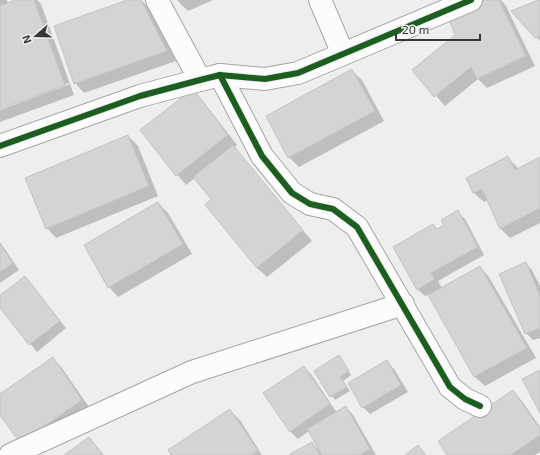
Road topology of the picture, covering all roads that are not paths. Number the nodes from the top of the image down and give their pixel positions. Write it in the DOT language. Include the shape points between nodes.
graph roads {
  1 [pos="157,0"];
  2 [pos="320,0"];
  3 [pos="471,0"];
  4 [pos="343,54"];
  5 [pos="210,78"];
  6 [pos="0,146"];
  7 [pos="403,304"];
  8 [pos="480,406"];
  9 [pos="10,455"];
  1 -- 5 [label="street"];
  2 -- 4 [label="street"];
  3 -- 4 [label="street"];
  4 -- 5 [label="street" via="298,73 265,79"];
  5 -- 6 [label="street" via="140,96"];
  5 -- 7 [label="street" via="262,156 292,193 310,204 333,209 357,227"];
  7 -- 8 [label="street" via="450,387 465,399"];
  7 -- 9 [label="street" via="192,372"];
}
